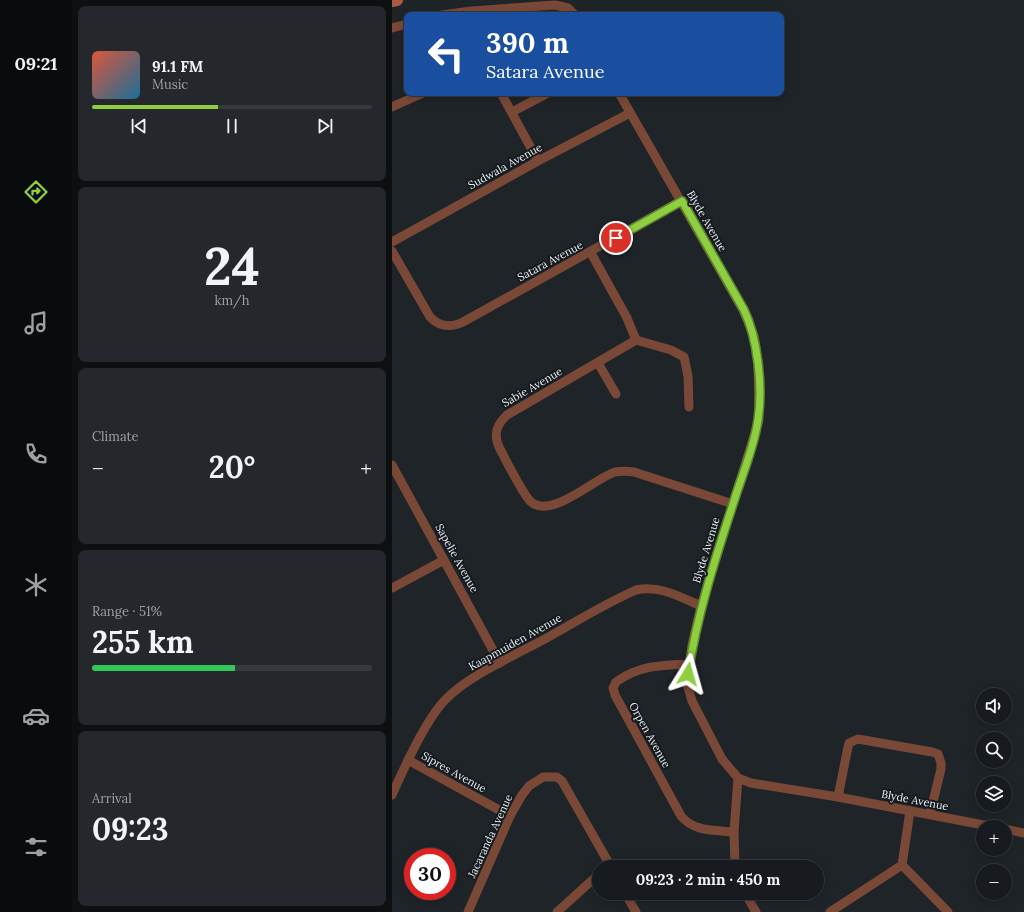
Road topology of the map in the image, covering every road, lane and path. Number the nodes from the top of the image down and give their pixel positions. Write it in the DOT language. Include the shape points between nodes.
graph roads {
  1 [pos="397,0"];
  2 [pos="392,1"];
  3 [pos="464,12"];
  4 [pos="572,12"];
  5 [pos="404,25"];
  6 [pos="392,28"];
  7 [pos="416,96"];
  8 [pos="504,96"];
  9 [pos="542,96"];
  10 [pos="621,96"];
  11 [pos="392,107"];
  12 [pos="512,112"];
  13 [pos="630,113"];
  14 [pos="538,161"];
  15 [pos="682,201"];
  16 [pos="392,242"];
  17 [pos="392,251"];
  18 [pos="590,253"];
  19 [pos="636,340"];
  20 [pos="598,362"];
  21 [pos="616,394"];
  22 [pos="689,407"];
  23 [pos="392,465"];
  24 [pos="733,504"];
  25 [pos="444,560"];
  26 [pos="392,588"];
  27 [pos="701,606"];
  28 [pos="500,663"];
  29 [pos="689,664"];
  30 [pos="408,760"];
  31 [pos="738,778"];
  32 [pos="392,795"];
  33 [pos="838,797"];
  34 [pos="910,811"];
  35 [pos="930,814"];
  36 [pos="510,816"];
  37 [pos="976,823"];
  38 [pos="1012,830"];
  39 [pos="734,832"];
  40 [pos="1024,833"];
  41 [pos="606,860"];
  42 [pos="735,860"];
  43 [pos="902,865"];
  44 [pos="592,881"];
  45 [pos="630,900"];
  46 [pos="749,900"];
  47 [pos="562,910"];
  48 [pos="468,912"];
  49 [pos="636,912"];
  50 [pos="756,912"];
  51 [pos="830,912"];
  52 [pos="948,912"];
  1 -- 2 [label="main road"];
  3 -- 4 [label="street" via="555,5 568,8"];
  5 -- 6 [label="street"];
  7 -- 11 [label="street"];
  8 -- 12 [label="street"];
  9 -- 12 [label="street"];
  10 -- 13 [label="street, Blyde Avenue"];
  12 -- 14 [label="street"];
  13 -- 14 [label="street, Sudwala Avenue"];
  13 -- 15 [label="street, Blyde Avenue"];
  14 -- 16 [label="street, Sudwala Avenue"];
  15 -- 18 [label="street, Satara Avenue"];
  15 -- 24 [label="street, Blyde Avenue" via="744,310 756,346 758,420"];
  17 -- 18 [label="street, Satara Avenue" via="430,317 435,322 449,327 463,322"];
  18 -- 19 [label="street" via="627,318"];
  19 -- 20 [label="street, Sabie Avenue"];
  19 -- 22 [label="street" via="671,350 684,357 688,376"];
  20 -- 21 [label="street"];
  20 -- 24 [label="street, Sabie Avenue" via="500,421 497,428 498,444 530,501 538,506 552,505 614,472 625,471"];
  23 -- 25 [label="street, Sapelie Avenue"];
  24 -- 27 [label="street, Blyde Avenue"];
  25 -- 26 [label="street"];
  25 -- 28 [label="street, Sapelie Avenue"];
  27 -- 28 [label="street, Kaapmuiden Avenue" via="662,590 636,590"];
  27 -- 29 [label="street, Blyde Avenue"];
  28 -- 30 [label="street, Kaapmuiden Avenue" via="456,690 444,701"];
  29 -- 31 [label="street, Blyde Avenue" via="688,687 692,701 722,759"];
  29 -- 39 [label="street, Orpen Avenue" via="651,665 616,682 613,688 681,816 687,823 701,829"];
  30 -- 32 [label="street, Kaapmuiden Avenue"];
  30 -- 36 [label="street, Sipres Avenue"];
  31 -- 33 [label="street, Blyde Avenue" via="774,788"];
  31 -- 39 [label="street"];
  33 -- 34 [label="street, Blyde Avenue"];
  33 -- 35 [label="street" via="848,747 853,740 932,752 938,754 941,763"];
  34 -- 35 [label="street, Blyde Avenue"];
  34 -- 43 [label="street"];
  35 -- 37 [label="street, Blyde Avenue"];
  36 -- 41 [label="street, Jacaranda Avenue" via="532,783 543,777 556,777 567,789"];
  36 -- 48 [label="street, Jacaranda Avenue"];
  38 -- 40 [label="street"];
  39 -- 42 [label="street"];
  43 -- 51 [label="street"];
  43 -- 52 [label="street"];
  44 -- 47 [label="street"];
  45 -- 49 [label="street"];
  46 -- 50 [label="street"];
}
